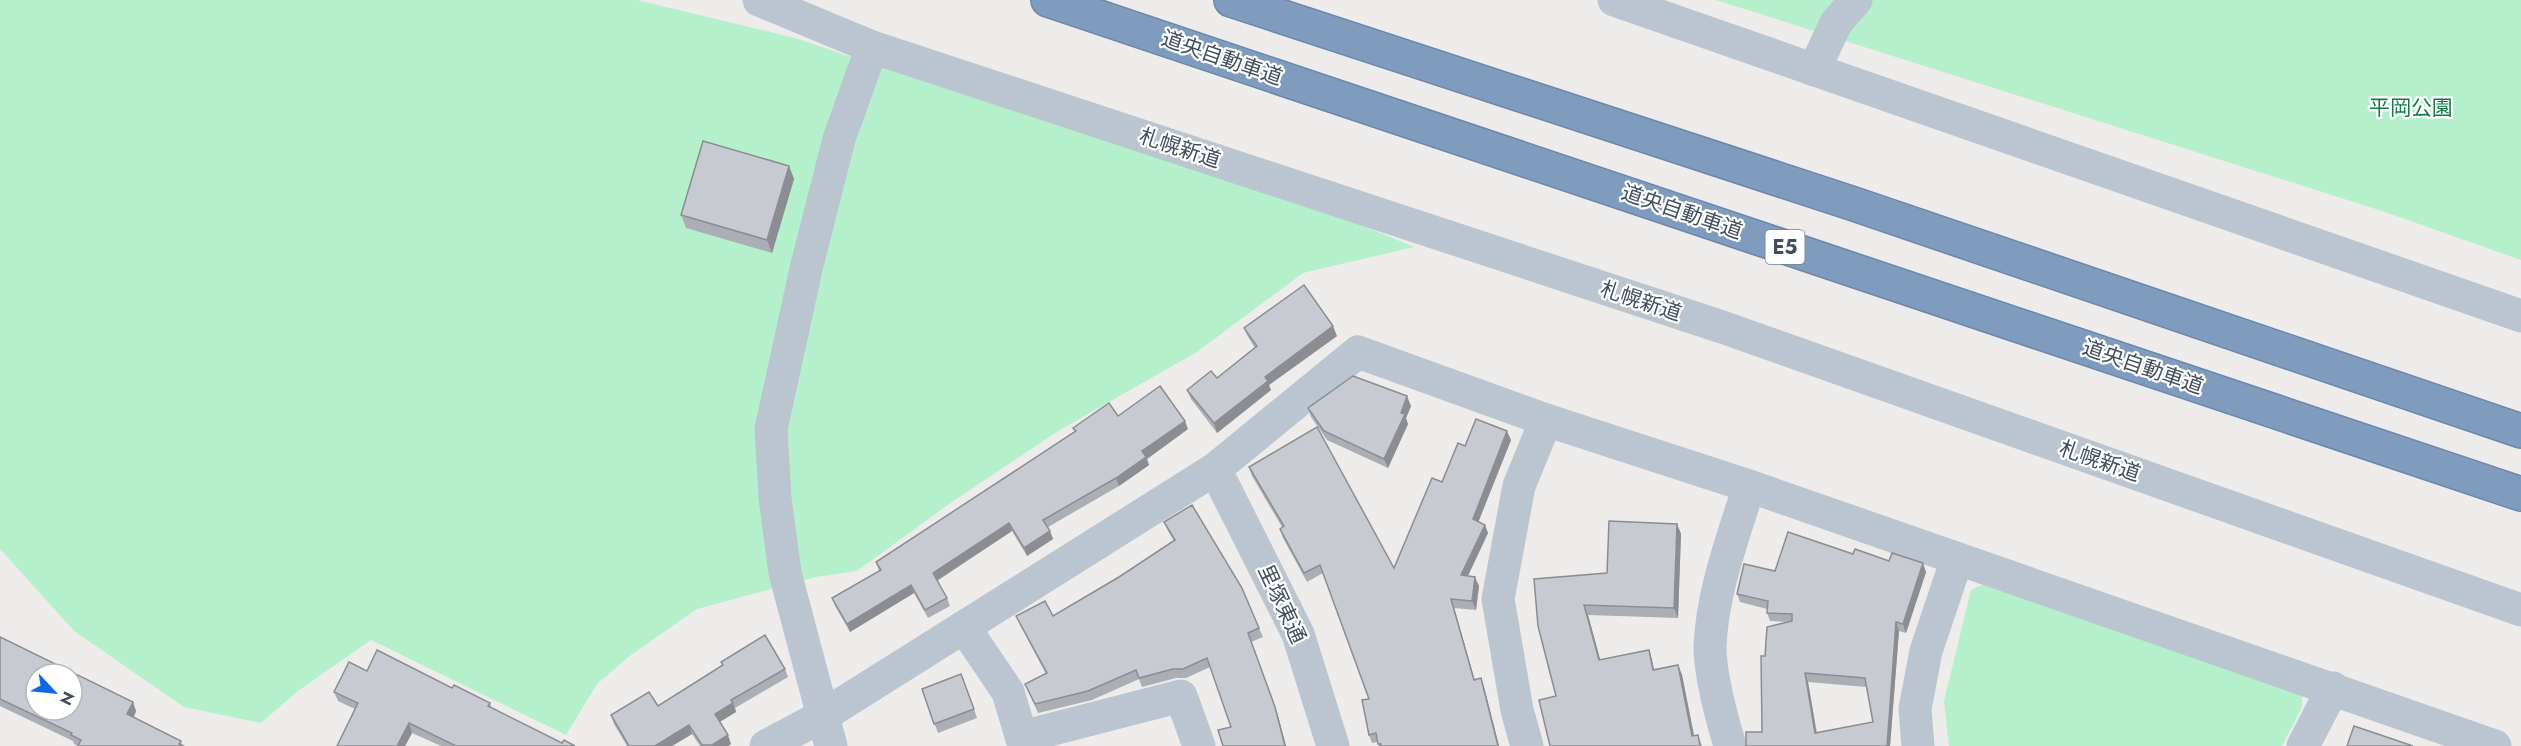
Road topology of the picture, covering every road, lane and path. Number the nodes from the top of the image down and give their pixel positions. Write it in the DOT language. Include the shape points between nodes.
graph roads {
  1 [pos="759,0"];
  2 [pos="1048,0"];
  3 [pos="1231,0"];
  4 [pos="1614,0"];
  5 [pos="1856,0"];
  6 [pos="873,47"];
  7 [pos="1814,70"];
  8 [pos="2521,316"];
  9 [pos="1546,420"];
  10 [pos="2521,431"];
  11 [pos="1215,469"];
  12 [pos="1749,486"];
  13 [pos="2521,494"];
  14 [pos="1957,559"];
  15 [pos="2521,610"];
  16 [pos="964,627"];
  17 [pos="2333,688"];
  18 [pos="828,731"];
  19 [pos="1023,742"];
  20 [pos="766,746"];
  21 [pos="1199,746"];
  22 [pos="1333,746"];
  23 [pos="1527,746"];
  24 [pos="1730,746"];
  25 [pos="1918,746"];
  26 [pos="2303,746"];
  27 [pos="2495,746"];
  1 -- 6 [label="street, 札幌新道"];
  2 -- 13 [label="highway, 道央自動車道 / E5"];
  3 -- 10 [label="highway" via="1851,203"];
  4 -- 7 [label="street"];
  5 -- 7 [label="street" via="1836,23"];
  6 -- 15 [label="street, 札幌新道" via="1725,328"];
  6 -- 18 [label="street" via="839,139 771,429 785,573"];
  7 -- 8 [label="street"];
  9 -- 11 [label="street" via="1358,352"];
  9 -- 12 [label="street"];
  9 -- 23 [label="street" via="1519,486 1498,598"];
  11 -- 16 [label="street"];
  11 -- 22 [label="street, 里塚東通" via="1298,634"];
  12 -- 14 [label="street"];
  12 -- 24 [label="street" via="1717,590 1710,648 1720,714"];
  14 -- 17 [label="street"];
  14 -- 25 [label="street" via="1926,651 1915,709"];
  16 -- 18 [label="street"];
  16 -- 19 [label="street" via="1008,692"];
  17 -- 26 [label="street"];
  17 -- 27 [label="street"];
  18 -- 20 [label="street"];
  19 -- 21 [label="street" via="1181,696"];
}
